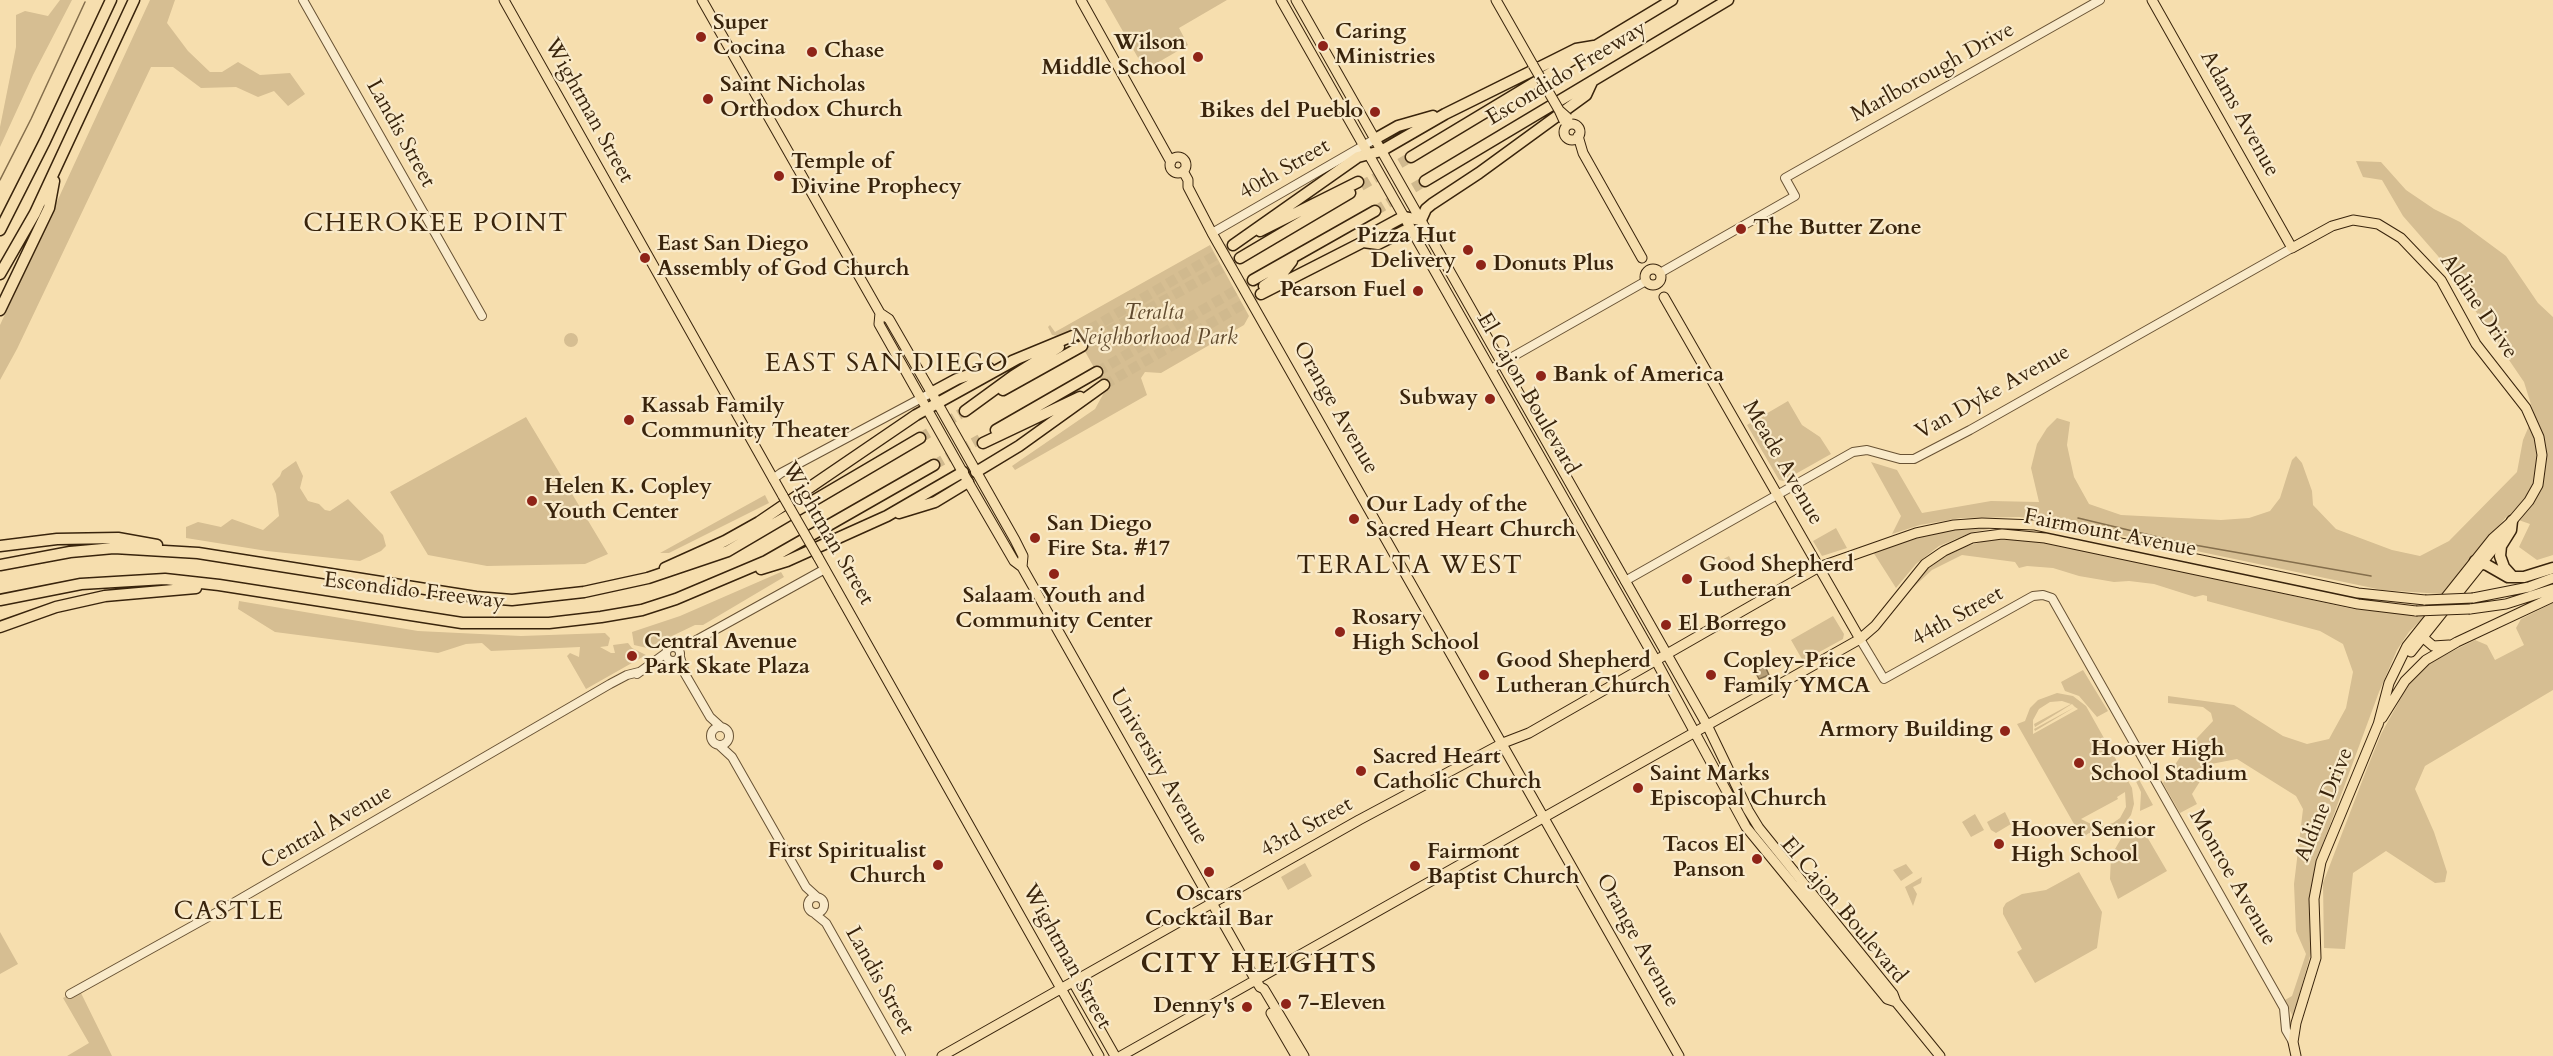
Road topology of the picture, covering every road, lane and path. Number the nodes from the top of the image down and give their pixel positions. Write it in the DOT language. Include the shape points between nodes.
graph roads {
  1 [pos="111,0"];
  2 [pos="134,0"];
  3 [pos="303,0"];
  4 [pos="504,0"];
  5 [pos="702,0"];
  6 [pos="1081,0"];
  7 [pos="1497,0"];
  8 [pos="1672,0"];
  9 [pos="1728,0"];
  10 [pos="2100,0"];
  11 [pos="2152,0"];
  12 [pos="1289,1"];
  13 [pos="1594,46"];
  14 [pos="1592,82"];
  15 [pos="1445,114"];
  16 [pos="1375,139"];
  17 [pos="1366,150"];
  18 [pos="1381,151"];
  19 [pos="1412,157"];
  20 [pos="57,166"];
  21 [pos="1425,182"];
  22 [pos="1375,212"];
  23 [pos="1403,217"];
  24 [pos="1421,220"];
  25 [pos="2378,224"];
  26 [pos="1410,228"];
  27 [pos="0,230"];
  28 [pos="1212,232"];
  29 [pos="1362,242"];
  30 [pos="2292,248"];
  31 [pos="1240,258"];
  32 [pos="0,274"];
  33 [pos="1653,276"];
  34 [pos="0,310"];
  35 [pos="482,316"];
  36 [pos="1017,359"];
  37 [pos="1501,363"];
  38 [pos="1491,369"];
  39 [pos="1096,372"];
  40 [pos="926,395"];
  41 [pos="938,404"];
  42 [pos="928,410"];
  43 [pos="965,411"];
  44 [pos="920,438"];
  45 [pos="934,465"];
  46 [pos="976,472"];
  47 [pos="965,477"];
  48 [pos="773,479"];
  49 [pos="1777,495"];
  50 [pos="2512,521"];
  51 [pos="993,525"];
  52 [pos="1015,540"];
  53 [pos="0,546"];
  54 [pos="198,553"];
  55 [pos="2479,562"];
  56 [pos="0,565"];
  57 [pos="1022,567"];
  58 [pos="1819,567"];
  59 [pos="2553,568"];
  60 [pos="825,569"];
  61 [pos="2514,577"];
  62 [pos="648,578"];
  63 [pos="2553,578"];
  64 [pos="1625,581"];
  65 [pos="721,582"];
  66 [pos="219,585"];
  67 [pos="2553,589"];
  68 [pos="2553,597"];
  69 [pos="2052,598"];
  70 [pos="0,600"];
  71 [pos="0,627"];
  72 [pos="2420,635"];
  73 [pos="1860,639"];
  74 [pos="693,642"];
  75 [pos="2457,642"];
  76 [pos="675,647"];
  77 [pos="1665,654"];
  78 [pos="680,656"];
  79 [pos="669,658"];
  80 [pos="1655,659"];
  81 [pos="685,674"];
  82 [pos="1884,679"];
  83 [pos="710,717"];
  84 [pos="1707,725"];
  85 [pos="2378,725"];
  86 [pos="721,727"];
  87 [pos="1695,732"];
  88 [pos="712,733"];
  89 [pos="728,740"];
  90 [pos="1503,743"];
  91 [pos="719,745"];
  92 [pos="732,757"];
  93 [pos="1709,759"];
  94 [pos="1727,769"];
  95 [pos="1734,807"];
  96 [pos="1750,813"];
  97 [pos="1544,816"];
  98 [pos="806,887"];
  99 [pos="817,897"];
  100 [pos="808,902"];
  101 [pos="1213,903"];
  102 [pos="824,909"];
  103 [pos="815,914"];
  104 [pos="826,923"];
  105 [pos="1826,923"];
  106 [pos="1848,938"];
  107 [pos="1073,982"];
  108 [pos="1258,983"];
  109 [pos="1061,989"];
  110 [pos="70,994"];
  111 [pos="1896,1002"];
  112 [pos="2293,1042"];
  113 [pos="901,1056"];
  114 [pos="942,1056"];
  115 [pos="1099,1056"];
  116 [pos="1115,1056"];
  117 [pos="1121,1056"];
  118 [pos="1299,1056"];
  119 [pos="1679,1056"];
  120 [pos="1940,1056"];
  121 [pos="2296,1056"];
  1 -- 27 [label="highway"];
  2 -- 20 [label="highway"];
  3 -- 35 [label="street, Landis Street"];
  4 -- 48 [label="main road, Wightman Street"];
  5 -- 40 [label="main road, University Avenue" via="880,314 889,319"];
  6 -- 28 [label="main road, Orange Avenue" via="1154,127 1160,131 1173,160 1185,161 1180,172 1182,183 1188,187"];
  7 -- 33 [label="main road, Meade Avenue, bridge"];
  8 -- 13 [label="highway, Escondido Freeway"];
  9 -- 14 [label="highway, Escondido Freeway"];
  10 -- 33 [label="street, Marlborough Drive" via="1785,178 1795,196"];
  11 -- 30 [label="main road, Adams Avenue"];
  12 -- 16 [label="main road, El Cajon Boulevard"];
  12 -- 17 [label="main road, El Cajon Boulevard"];
  13 -- 15 [label="highway" via="1576,50"];
  13 -- 19 [label="highway, Escondido Freeway"];
  14 -- 21 [label="highway, Escondido Freeway"];
  14 -- 24 [label="highway" via="1586,95 1426,208"];
  15 -- 16 [label="highway" via="1398,126"];
  15 -- 18 [label="highway"];
  16 -- 17 [label="street, 40th Street"];
  16 -- 18 [label="main road, El Cajon Boulevard"];
  17 -- 18 [label="highway"];
  17 -- 23 [label="main road, El Cajon Boulevard"];
  17 -- 28 [label="street, 40th Street"];
  17 -- 31 [label="highway" via="1233,245 1360,184"];
  18 -- 24 [label="main road, El Cajon Boulevard"];
  20 -- 32 [label="highway"];
  20 -- 34 [label="highway" via="49,208"];
  22 -- 29 [label="highway" via="1294,258 1258,288"];
  23 -- 24 [label="highway"];
  23 -- 26 [label="main road, El Cajon Boulevard"];
  23 -- 29 [label="highway"];
  24 -- 37 [label="main road, El Cajon Boulevard"];
  25 -- 30 [label="main road, Van Dyke Avenue" via="2362,219 2344,221"];
  25 -- 50 [label="main road, Aldine Drive" via="2401,238 2441,280 2476,344 2516,392 2534,423 2542,455 2538,486"];
  26 -- 29 [label="highway" via="1378,243"];
  26 -- 38 [label="main road, El Cajon Boulevard"];
  28 -- 90 [label="main road, Orange Avenue"];
  30 -- 49 [label="street, Van Dyke Avenue" via="1914,459 1860,450"];
  33 -- 37 [label="street"];
  33 -- 49 [label="main road, Meade Avenue"];
  36 -- 40 [label="highway" via="957,379"];
  36 -- 41 [label="highway"];
  36 -- 43 [label="highway" via="1078,339"];
  37 -- 38 [label="street"];
  37 -- 64 [label="main road, El Cajon Boulevard"];
  38 -- 80 [label="main road, El Cajon Boulevard"];
  39 -- 46 [label="highway" via="981,441 1104,385"];
  40 -- 41 [label="main road, University Avenue"];
  40 -- 42 [label="main road, University Avenue"];
  40 -- 48 [label="street"];
  41 -- 42 [label="highway"];
  41 -- 46 [label="main road, University Avenue"];
  42 -- 47 [label="main road, University Avenue"];
  42 -- 62 [label="highway" via="759,522"];
  44 -- 62 [label="highway, Escondido Freeway" via="728,551"];
  45 -- 65 [label="highway, Escondido Freeway" via="766,561"];
  46 -- 47 [label="main road"];
  46 -- 52 [label="main road, University Avenue"];
  47 -- 51 [label="main road, University Avenue"];
  47 -- 65 [label="highway" via="935,502 887,516 788,561"];
  48 -- 60 [label="main road, Wightman Street, bridge"];
  49 -- 58 [label="main road, Meade Avenue"];
  49 -- 64 [label="street, Van Dyke Avenue"];
  50 -- 55 [label="main road, Aldine Drive"];
  50 -- 61 [label="highway" via="2500,556"];
  51 -- 52 [label="main road" via="999,525"];
  51 -- 57 [label="main road, University Avenue" via="1014,561"];
  52 -- 57 [label="main road, University Avenue" via="1023,556"];
  53 -- 54 [label="highway" via="57,539 118,538"];
  54 -- 56 [label="highway, Escondido Freeway" via="114,548"];
  54 -- 62 [label="highway, Escondido Freeway" via="512,600 584,592"];
  55 -- 61 [label="highway"];
  55 -- 72 [label="main road, Aldine Drive"];
  57 -- 101 [label="main road, University Avenue"];
  58 -- 63 [label="main road, Fairmount Avenue, bridge" via="1935,529 2019,523 2358,593 2425,600 2473,598"];
  58 -- 73 [label="main road, Meade Avenue"];
  58 -- 77 [label="main road, 43rd Street"];
  59 -- 61 [label="highway"];
  60 -- 74 [label="street"];
  60 -- 109 [label="main road, Wightman Street"];
  64 -- 77 [label="main road, El Cajon Boulevard"];
  65 -- 66 [label="highway, Escondido Freeway" via="642,610 501,624 427,618"];
  66 -- 70 [label="highway, Escondido Freeway" via="165,579 81,584"];
  66 -- 71 [label="highway" via="105,596 56,607"];
  67 -- 73 [label="main road, Fairmount Avenue, bridge" via="2506,604 2416,611 2358,604 2045,538 1994,534 1962,542 1925,564"];
  68 -- 75 [label="main road"];
  69 -- 82 [label="street, 44th Street" via="2033,596"];
  69 -- 112 [label="street, Monroe Avenue" via="2284,1008 2286,1030"];
  72 -- 75 [label="main road" via="2437,647"];
  72 -- 85 [label="main road, Aldine Drive" via="2396,666"];
  73 -- 82 [label="street, Meade Avenue"];
  73 -- 84 [label="main road, Fairmount Avenue"];
  74 -- 76 [label="street"];
  74 -- 78 [label="street"];
  75 -- 85 [label="main road" via="2411,672"];
  76 -- 78 [label="street"];
  76 -- 79 [label="street" via="668,649"];
  77 -- 80 [label="main road, 43rd Street"];
  77 -- 84 [label="main road, El Cajon Boulevard"];
  78 -- 79 [label="street"];
  78 -- 81 [label="street"];
  79 -- 81 [label="street"];
  79 -- 110 [label="street, Central Avenue" via="601,692"];
  80 -- 87 [label="main road, El Cajon Boulevard"];
  80 -- 90 [label="main road, 43rd Street" via="1529,733"];
  81 -- 83 [label="street"];
  83 -- 86 [label="street"];
  83 -- 88 [label="street"];
  84 -- 87 [label="main road, Fairmount Avenue"];
  84 -- 94 [label="main road, El Cajon Boulevard"];
  85 -- 112 [label="main road, Aldine Drive" via="2321,862 2314,899 2316,958"];
  86 -- 88 [label="street"];
  86 -- 89 [label="street" via="728,732"];
  87 -- 93 [label="main road, El Cajon Boulevard"];
  87 -- 97 [label="main road, Fairmount Avenue"];
  88 -- 91 [label="street" via="713,741"];
  89 -- 91 [label="street"];
  89 -- 92 [label="street"];
  90 -- 97 [label="main road, Orange Avenue"];
  90 -- 101 [label="main road, 43rd Street"];
  91 -- 92 [label="street"];
  92 -- 98 [label="street"];
  93 -- 94 [label="main road" via="1721,771"];
  93 -- 95 [label="main road, El Cajon Boulevard"];
  94 -- 96 [label="main road, El Cajon Boulevard"];
  95 -- 96 [label="main road"];
  95 -- 105 [label="main road, El Cajon Boulevard" via="1756,840"];
  96 -- 106 [label="main road, El Cajon Boulevard"];
  97 -- 108 [label="main road, Fairmount Avenue"];
  97 -- 119 [label="main road, Orange Avenue"];
  98 -- 99 [label="street"];
  98 -- 100 [label="street"];
  99 -- 100 [label="street"];
  99 -- 102 [label="street" via="823,901"];
  100 -- 103 [label="street" via="808,909"];
  101 -- 107 [label="main road, 43rd Street"];
  101 -- 108 [label="main road, University Avenue"];
  102 -- 103 [label="street"];
  102 -- 104 [label="street, Landis Street"];
  103 -- 104 [label="street, Landis Street"];
  104 -- 113 [label="street, Landis Street"];
  105 -- 106 [label="main road" via="1844,939"];
  105 -- 111 [label="main road, El Cajon Boulevard" via="1887,999"];
  106 -- 111 [label="main road, El Cajon Boulevard"];
  107 -- 109 [label="main road, 43rd Street"];
  107 -- 116 [label="main road, Wightman Street"];
  108 -- 117 [label="main road, Fairmount Avenue"];
  108 -- 118 [label="main road, University Avenue"];
  109 -- 114 [label="main road, 43rd Street"];
  109 -- 115 [label="main road, Wightman Street"];
  111 -- 120 [label="main road, El Cajon Boulevard"];
  112 -- 121 [label="main road, Monroe Avenue"];
}
